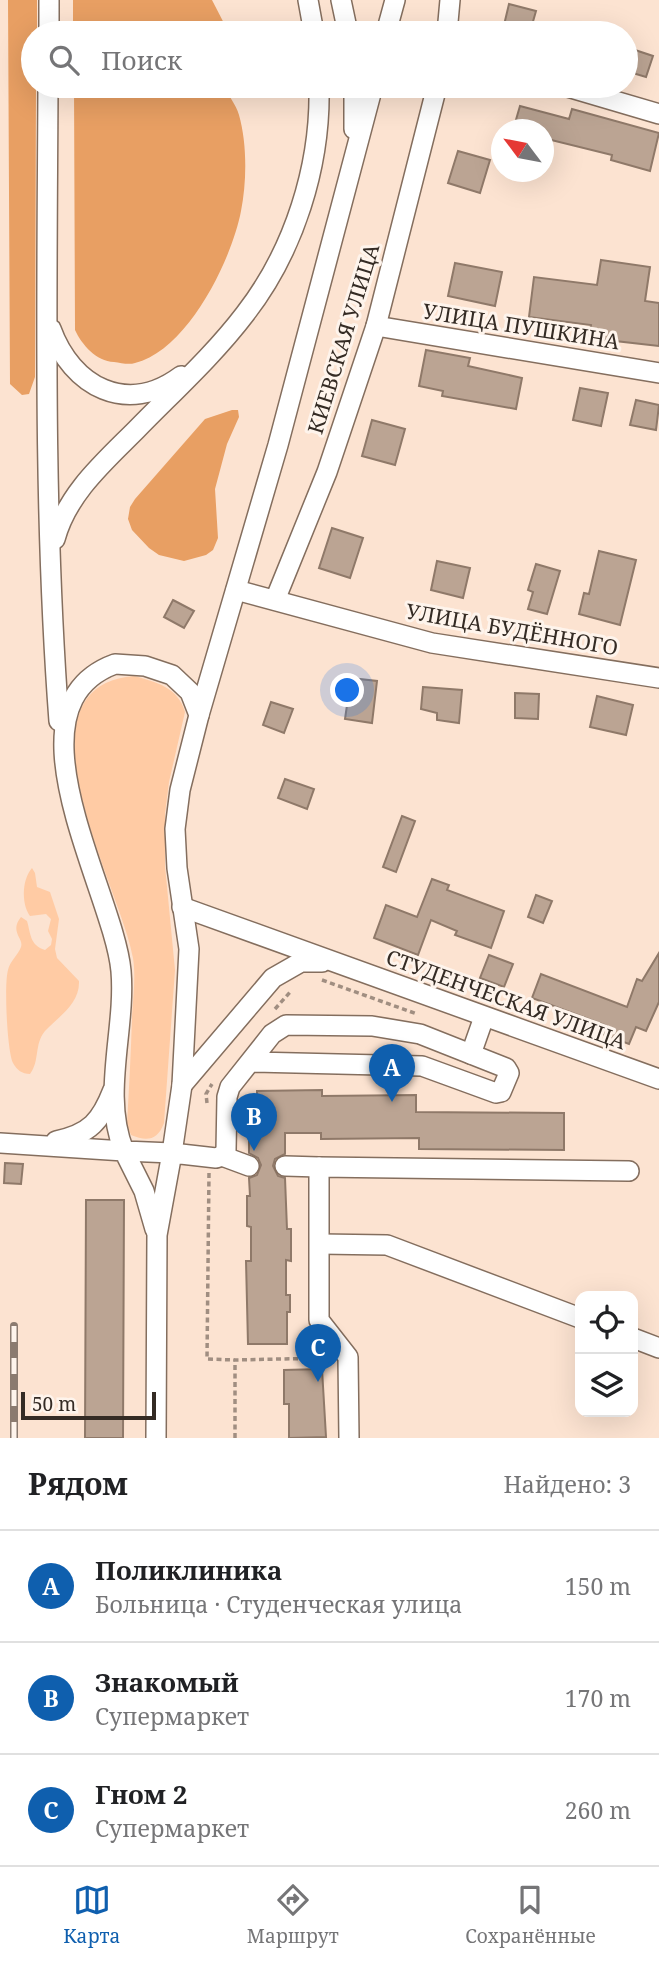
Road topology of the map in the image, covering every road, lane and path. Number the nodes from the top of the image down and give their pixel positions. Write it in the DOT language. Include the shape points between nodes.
graph roads {
  1 [pos="49,0"];
  2 [pos="308,0"];
  3 [pos="341,0"];
  4 [pos="395,0"];
  5 [pos="450,0"];
  6 [pos="49,21"];
  7 [pos="312,21"];
  8 [pos="345,21"];
  9 [pos="389,21"];
  10 [pos="448,21"];
  11 [pos="48,98"];
  12 [pos="318,98"];
  13 [pos="355,98"];
  14 [pos="370,98"];
  15 [pos="433,98"];
  16 [pos="605,98"];
  17 [pos="659,114"];
  18 [pos="350,175"];
  19 [pos="46,318"];
  20 [pos="376,326"];
  21 [pos="213,352"];
  22 [pos="659,373"];
  23 [pos="51,567"];
  24 [pos="236,590"];
  25 [pos="275,600"];
  26 [pos="659,678"];
  27 [pos="199,715"];
  28 [pos="60,733"];
  29 [pos="183,907"];
  30 [pos="337,964"];
  31 [pos="313,978"];
  32 [pos="296,984"];
  33 [pos="270,1016"];
  34 [pos="426,1017"];
  35 [pos="484,1017"];
  36 [pos="471,1054"];
  37 [pos="250,1062"];
  38 [pos="217,1077"];
  39 [pos="659,1079"];
  40 [pos="182,1085"];
  41 [pos="115,1086"];
  42 [pos="208,1110"];
  43 [pos="0,1143"];
  44 [pos="41,1144"];
  45 [pos="124,1151"];
  46 [pos="172,1153"];
  47 [pos="216,1157"];
  48 [pos="249,1166"];
  49 [pos="285,1167"];
  50 [pos="319,1167"];
  51 [pos="629,1171"];
  52 [pos="157,1235"];
  53 [pos="320,1244"];
  54 [pos="575,1316"];
  55 [pos="638,1340"];
  56 [pos="659,1348"];
  57 [pos="348,1357"];
  58 [pos="236,1360"];
  59 [pos="156,1438"];
  60 [pos="235,1438"];
  61 [pos="349,1438"];
  1 -- 6 [label="street"];
  2 -- 7 [label="street"];
  3 -- 8 [label="street"];
  4 -- 9 [label="street"];
  5 -- 10 [label="street"];
  11 -- 19 [label="street"];
  12 -- 21 [label="street" via="312,161 296,220 270,279"];
  13 -- 18 [label="street"];
  14 -- 18 [label="street"];
  15 -- 20 [label="street, КИЕВСКАЯ УЛИЦА"];
  16 -- 17 [label="street"];
  18 -- 24 [label="street"];
  19 -- 21 [label="street" via="64,358 76,372 107,392 148,391 174,381"];
  19 -- 23 [label="street"];
  20 -- 22 [label="street, УЛИЦА ПУШКИНА"];
  20 -- 25 [label="street, КИЕВСКАЯ УЛИЦА" via="327,472"];
  21 -- 23 [label="street" via="84,483 57,532"];
  23 -- 28 [label="street"];
  24 -- 25 [label="street, УЛИЦА БУДЁННОГО"];
  24 -- 27 [label="street"];
  25 -- 26 [label="street, УЛИЦА БУДЁННОГО" via="432,643"];
  27 -- 28 [label="street" via="190,692 172,675 145,666 115,664 81,685 71,699"];
  27 -- 29 [label="street" via="175,829"];
  28 -- 41 [label="street" via="73,822 121,971"];
  29 -- 30 [label="street, СТУДЕНЧЕСКАЯ УЛИЦА"];
  29 -- 40 [label="street" via="189,949"];
  30 -- 35 [label="street, СТУДЕНЧЕСКАЯ УЛИЦА"];
  30 -- 40 [label="street" via="301,962 273,978"];
  31 -- 34 [label="path"];
  32 -- 33 [label="path"];
  35 -- 36 [label="street"];
  35 -- 39 [label="street, СТУДЕНЧЕСКАЯ УЛИЦА"];
  36 -- 37 [label="street" via="420,1034 373,1026 286,1025 272,1034"];
  36 -- 37 [label="street" via="506,1068 509,1073 501,1092 422,1066"];
  37 -- 47 [label="street" via="230,1087 226,1150"];
  38 -- 42 [label="path" via="206,1094"];
  40 -- 46 [label="street"];
  41 -- 44 [label="street" via="105,1111 85,1132"];
  41 -- 45 [label="street" via="117,1129"];
  43 -- 44 [label="street"];
  44 -- 45 [label="street"];
  45 -- 46 [label="street"];
  45 -- 52 [label="street" via="144,1191"];
  46 -- 47 [label="street"];
  46 -- 52 [label="street"];
  47 -- 48 [label="street"];
  47 -- 58 [label="path" via="207,1359"];
  49 -- 50 [label="street"];
  50 -- 51 [label="street"];
  50 -- 53 [label="street"];
  52 -- 59 [label="street"];
  53 -- 54 [label="street" via="387,1245"];
  53 -- 57 [label="street" via="319,1320"];
  55 -- 56 [label="street"];
  57 -- 58 [label="path"];
  57 -- 61 [label="street"];
  58 -- 60 [label="path"];
}
